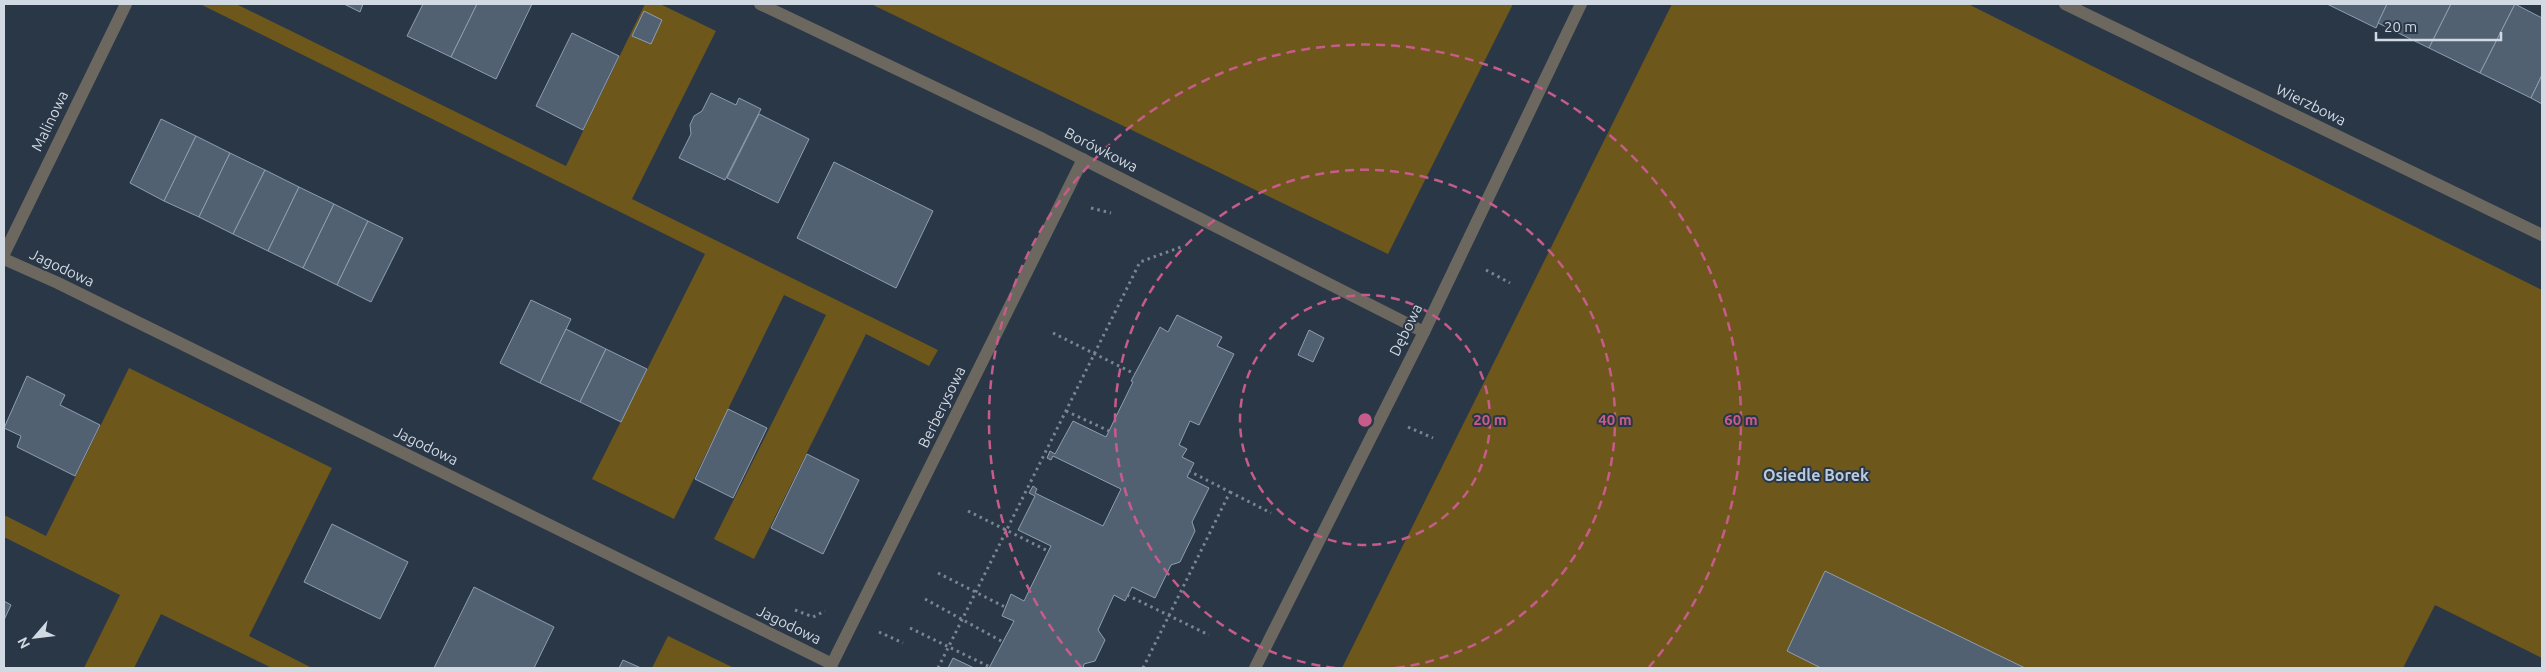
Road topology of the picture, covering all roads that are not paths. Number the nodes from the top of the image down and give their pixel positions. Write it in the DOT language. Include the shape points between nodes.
graph roads {
  1 [pos="126,4"];
  2 [pos="760,4"];
  3 [pos="1581,4"];
  4 [pos="2066,4"];
  5 [pos="1083,159"];
  6 [pos="2542,235"];
  7 [pos="4,254"];
  8 [pos="4,259"];
  9 [pos="1424,332"];
  10 [pos="831,666"];
  11 [pos="1255,668"];
  1 -- 7 [label="street, Malinowa"];
  2 -- 5 [label="street, Borówkowa"];
  3 -- 9 [label="street, Dębowa"];
  4 -- 6 [label="street, Wierzbowa"];
  5 -- 9 [label="street, Borówkowa"];
  5 -- 10 [label="street, Berberysowa"];
  8 -- 10 [label="street, Jagodowa" via="67,287"];
  9 -- 11 [label="street, Dębowa"];
}
